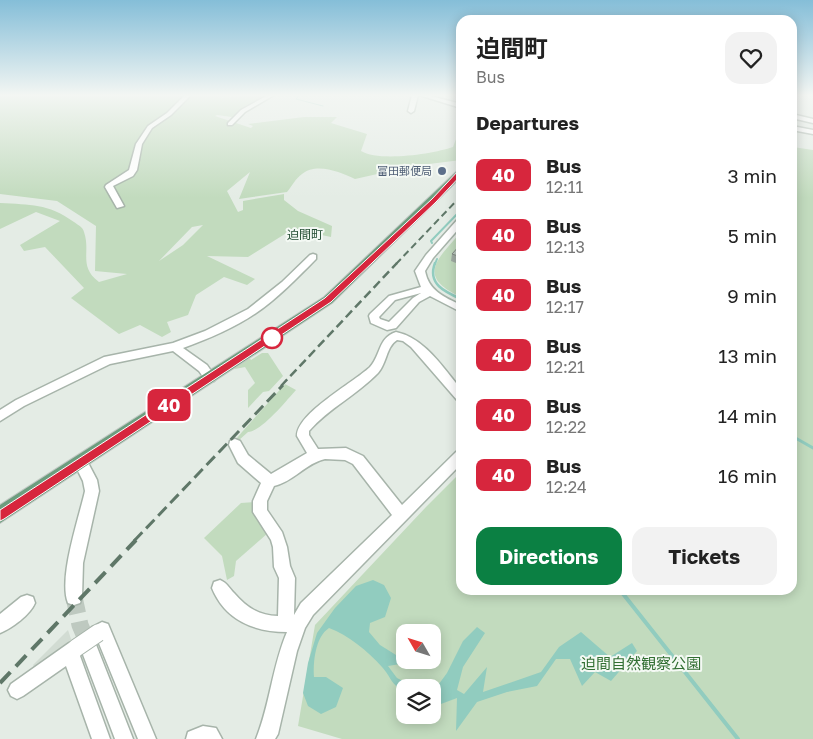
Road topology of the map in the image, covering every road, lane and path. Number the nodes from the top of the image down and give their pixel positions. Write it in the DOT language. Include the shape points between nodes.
graph roads {
  1 [pos="148,129"];
  2 [pos="800,129"];
  3 [pos="813,132"];
  4 [pos="456,177"];
  5 [pos="120,206"];
  6 [pos="456,227"];
  7 [pos="313,257"];
  8 [pos="428,290"];
  9 [pos="456,306"];
  10 [pos="175,347"];
  11 [pos="210,378"];
  12 [pos="456,391"];
  13 [pos="0,416"];
  14 [pos="235,445"];
  15 [pos="315,455"];
  16 [pos="456,461"];
  17 [pos="81,463"];
  18 [pos="269,481"];
  19 [pos="0,515"];
  20 [pos="401,515"];
  21 [pos="220,588"];
  22 [pos="74,597"];
  23 [pos="26,603"];
  24 [pos="291,624"];
  25 [pos="0,625"];
  26 [pos="83,645"];
  27 [pos="17,690"];
  28 [pos="101,739"];
  29 [pos="124,739"];
  30 [pos="147,739"];
  31 [pos="195,739"];
  32 [pos="214,739"];
  33 [pos="265,739"];
  1 -- 5 [label="street" via="139,144 133,170 109,187"];
  2 -- 3 [label="street"];
  4 -- 11 [label="main road" via="334,295"];
  6 -- 8 [label="street" via="422,266 421,275"];
  7 -- 10 [label="street" via="247,314"];
  8 -- 8 [label="street" via="392,324 375,322 374,316 389,300"];
  8 -- 9 [label="street"];
  10 -- 11 [label="street" via="200,364"];
  10 -- 13 [label="street" via="108,360"];
  11 -- 17 [label="main road"];
  12 -- 15 [label="street" via="415,344 396,336 386,342 376,369 303,430 303,436"];
  14 -- 18 [label="street" via="243,459"];
  15 -- 18 [label="street" via="278,479"];
  15 -- 20 [label="street" via="329,453 355,457"];
  16 -- 20 [label="street"];
  17 -- 19 [label="main road"];
  17 -- 22 [label="street" via="92,491 75,563"];
  18 -- 24 [label="street" via="260,501 260,512 280,546"];
  20 -- 24 [label="street"];
  21 -- 24 [label="street" via="232,604 251,618 272,624"];
  23 -- 25 [label="street"];
  24 -- 33 [label="street" via="271,727"];
  26 -- 27 [label="street"];
  26 -- 28 [label="street"];
  26 -- 29 [label="street"];
  26 -- 30 [label="street" via="102,630"];
  31 -- 32 [label="street" via="203,735"];
}
